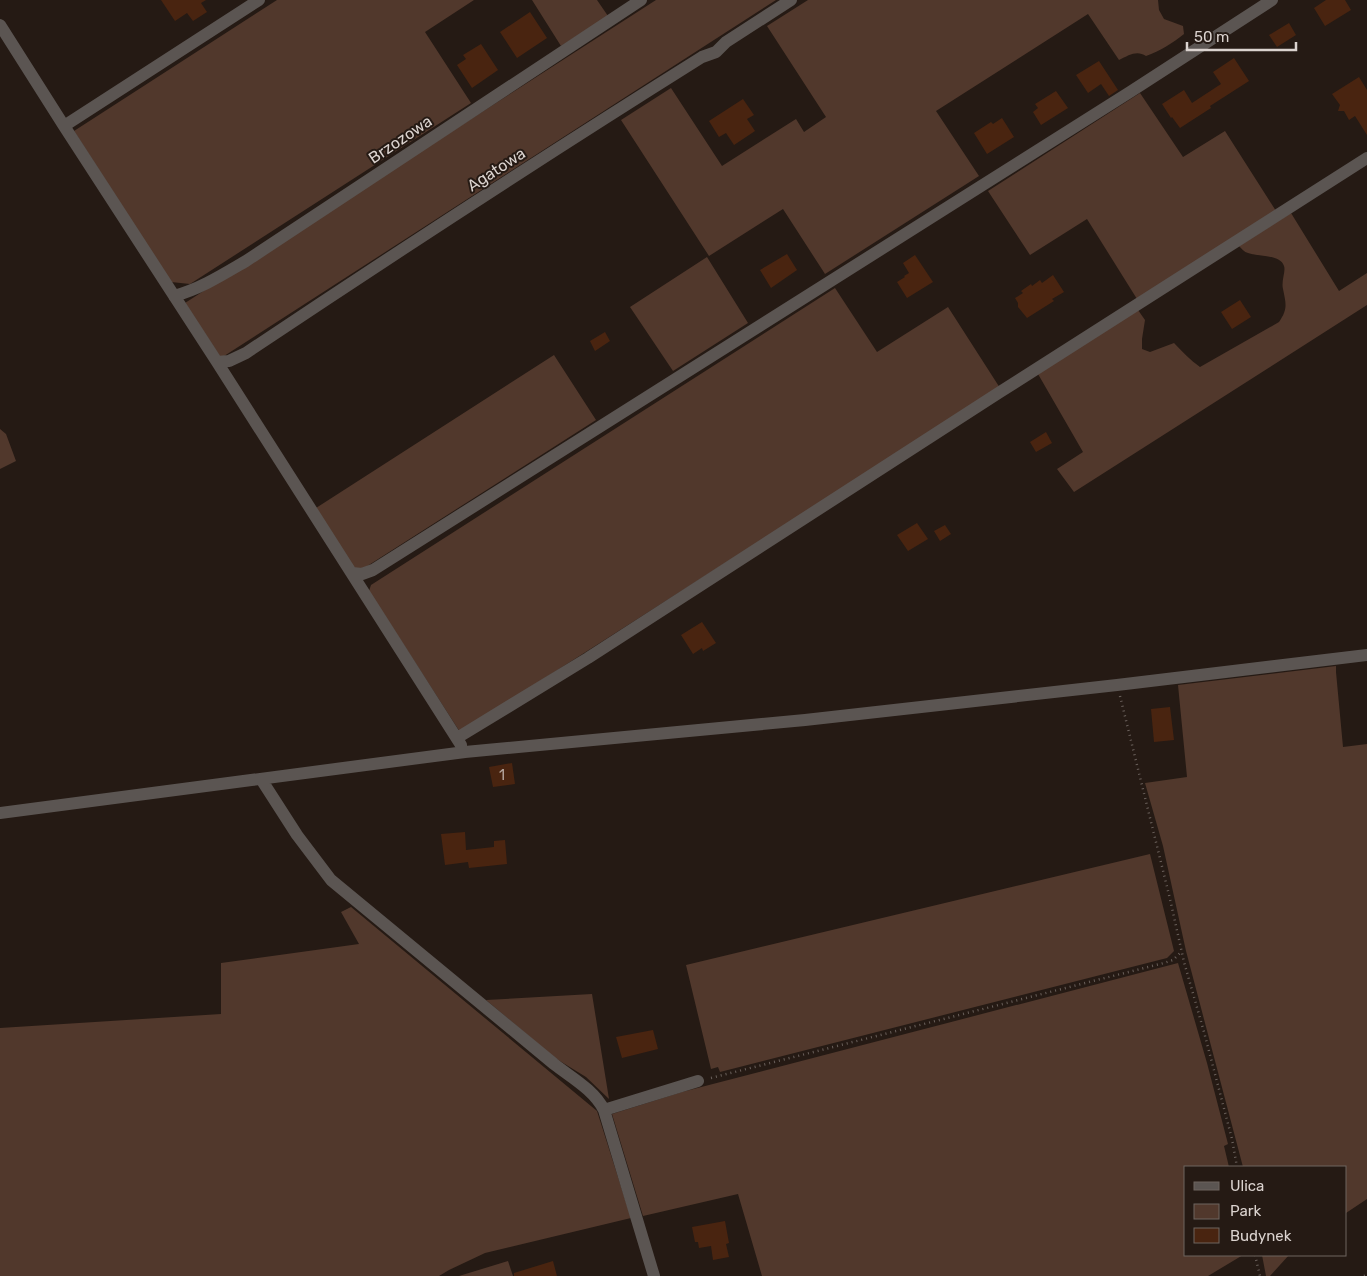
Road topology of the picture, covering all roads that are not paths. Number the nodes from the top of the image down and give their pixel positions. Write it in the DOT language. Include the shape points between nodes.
graph roads {
  1 [pos="260,0"];
  2 [pos="641,0"];
  3 [pos="791,0"];
  4 [pos="1272,0"];
  5 [pos="0,25"];
  6 [pos="64,126"];
  7 [pos="1367,158"];
  8 [pos="174,296"];
  9 [pos="217,362"];
  10 [pos="352,574"];
  11 [pos="1367,655"];
  12 [pos="457,738"];
  13 [pos="465,752"];
  14 [pos="261,779"];
  15 [pos="0,812"];
  16 [pos="698,1081"];
  17 [pos="604,1110"];
  18 [pos="654,1276"];
  1 -- 6 [label="street"];
  2 -- 8 [label="street, Brzozowa" via="246,261 189,292"];
  3 -- 9 [label="street, Agatowa" via="726,42 716,52 702,57 604,119 246,353 229,361"];
  4 -- 10 [label="street" via="373,570"];
  5 -- 6 [label="street"];
  6 -- 8 [label="street"];
  7 -- 12 [label="street" via="588,658"];
  8 -- 9 [label="street"];
  9 -- 10 [label="street"];
  10 -- 12 [label="street"];
  11 -- 13 [label="street" via="805,720"];
  12 -- 13 [label="street"];
  13 -- 14 [label="street"];
  14 -- 15 [label="street"];
  14 -- 17 [label="street" via="331,880 590,1091"];
  16 -- 17 [label="street"];
  17 -- 18 [label="street"];
}
